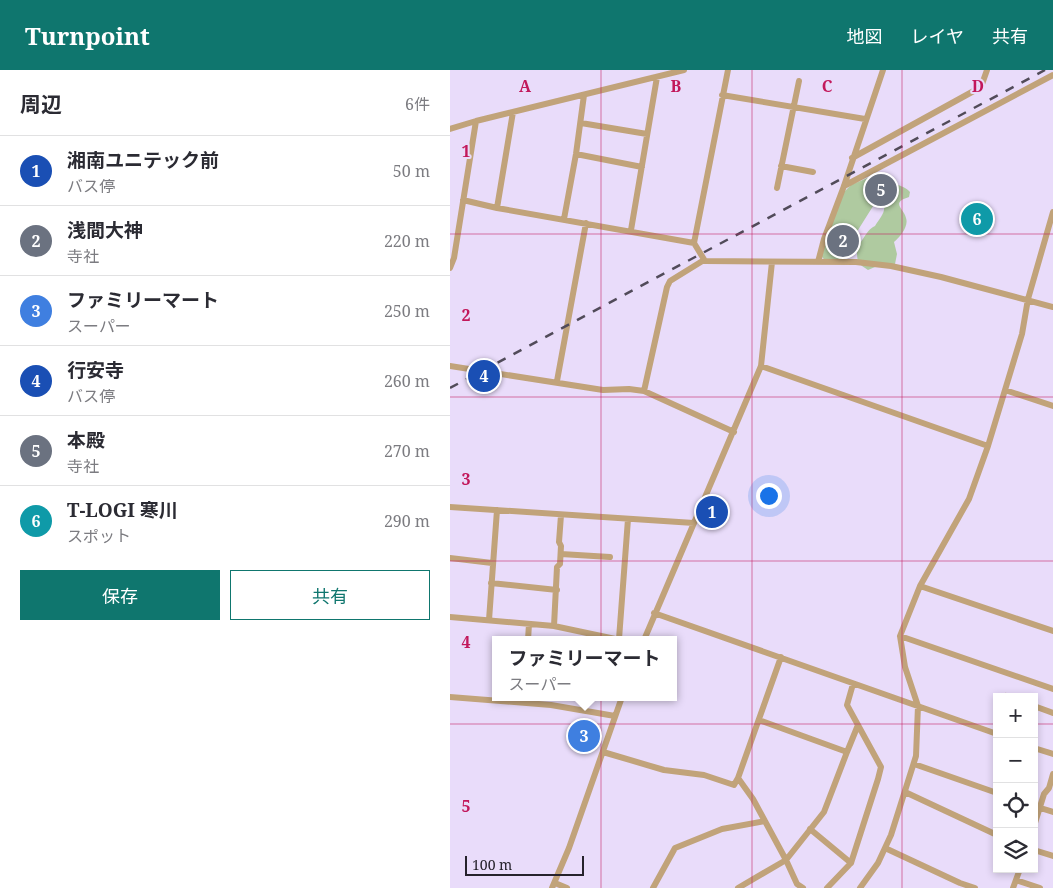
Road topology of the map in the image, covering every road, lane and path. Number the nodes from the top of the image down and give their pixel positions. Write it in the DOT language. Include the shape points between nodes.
graph roads {
  1 [pos="684,70"];
  2 [pos="728,70"];
  3 [pos="883,70"];
  4 [pos="987,70"];
  5 [pos="1053,75"];
  6 [pos="657,77"];
  7 [pos="798,81"];
  8 [pos="584,95"];
  9 [pos="722,95"];
  10 [pos="793,107"];
  11 [pos="513,112"];
  12 [pos="865,119"];
  13 [pos="476,121"];
  14 [pos="581,123"];
  15 [pos="450,129"];
  16 [pos="647,134"];
  17 [pos="576,154"];
  18 [pos="852,158"];
  19 [pos="781,166"];
  20 [pos="642,167"];
  21 [pos="813,172"];
  22 [pos="844,186"];
  23 [pos="777,188"];
  24 [pos="463,200"];
  25 [pos="497,208"];
  26 [pos="1053,212"];
  27 [pos="564,219"];
  28 [pos="586,223"];
  29 [pos="631,230"];
  30 [pos="694,243"];
  31 [pos="704,260"];
  32 [pos="772,262"];
  33 [pos="818,262"];
  34 [pos="450,268"];
  35 [pos="1028,299"];
  36 [pos="1053,307"];
  37 [pos="450,366"];
  38 [pos="761,366"];
  39 [pos="557,381"];
  40 [pos="1005,390"];
  41 [pos="644,391"];
  42 [pos="1053,406"];
  43 [pos="734,432"];
  44 [pos="988,446"];
  45 [pos="450,507"];
  46 [pos="497,510"];
  47 [pos="561,515"];
  48 [pos="628,519"];
  49 [pos="694,523"];
  50 [pos="561,554"];
  51 [pos="610,557"];
  52 [pos="450,558"];
  53 [pos="492,563"];
  54 [pos="491,583"];
  55 [pos="920,586"];
  56 [pos="557,590"];
  57 [pos="654,613"];
  58 [pos="450,617"];
  59 [pos="489,620"];
  60 [pos="530,624"];
  61 [pos="554,626"];
  62 [pos="1053,631"];
  63 [pos="528,636"];
  64 [pos="601,636"];
  65 [pos="620,636"];
  66 [pos="645,636"];
  67 [pos="900,636"];
  68 [pos="781,657"];
  69 [pos="853,684"];
  70 [pos="1053,688"];
  71 [pos="450,697"];
  72 [pos="492,699"];
  73 [pos="529,701"];
  74 [pos="621,701"];
  75 [pos="918,706"];
  76 [pos="1038,707"];
  77 [pos="1053,713"];
  78 [pos="615,716"];
  79 [pos="759,720"];
  80 [pos="858,725"];
  81 [pos="993,733"];
  82 [pos="1038,749"];
  83 [pos="603,752"];
  84 [pos="847,752"];
  85 [pos="1053,754"];
  86 [pos="914,764"];
  87 [pos="1053,774"];
  88 [pos="738,778"];
  89 [pos="993,791"];
  90 [pos="905,792"];
  91 [pos="1038,805"];
  92 [pos="1038,807"];
  93 [pos="1053,812"];
  94 [pos="765,821"];
  95 [pos="810,829"];
  96 [pos="993,832"];
  97 [pos="885,848"];
  98 [pos="1038,851"];
  99 [pos="1053,856"];
  100 [pos="786,860"];
  101 [pos="851,863"];
  102 [pos="1019,873"];
  103 [pos="1016,880"];
  104 [pos="554,886"];
  105 [pos="567,888"];
  106 [pos="653,888"];
  107 [pos="738,888"];
  108 [pos="801,888"];
  109 [pos="827,888"];
  110 [pos="860,888"];
  111 [pos="975,888"];
  112 [pos="1013,888"];
  113 [pos="1040,888"];
  1 -- 6 [label="street"];
  2 -- 9 [label="street"];
  3 -- 12 [label="street"];
  4 -- 18 [label="street" via="981,87"];
  5 -- 22 [label="street"];
  6 -- 8 [label="street"];
  6 -- 16 [label="street"];
  7 -- 10 [label="street"];
  8 -- 11 [label="street"];
  8 -- 14 [label="street"];
  9 -- 10 [label="street"];
  9 -- 30 [label="street"];
  10 -- 12 [label="street"];
  10 -- 19 [label="street"];
  11 -- 13 [label="street"];
  11 -- 25 [label="street"];
  12 -- 18 [label="street"];
  13 -- 15 [label="street"];
  13 -- 24 [label="street"];
  14 -- 16 [label="street"];
  14 -- 17 [label="street"];
  16 -- 20 [label="street"];
  17 -- 20 [label="street"];
  17 -- 27 [label="street"];
  18 -- 22 [label="street"];
  19 -- 21 [label="street"];
  19 -- 23 [label="street"];
  20 -- 29 [label="street"];
  22 -- 33 [label="street"];
  24 -- 25 [label="street"];
  24 -- 34 [label="street"];
  25 -- 27 [label="street"];
  26 -- 35 [label="street"];
  27 -- 28 [label="street"];
  28 -- 29 [label="street"];
  28 -- 39 [label="street"];
  29 -- 30 [label="street"];
  30 -- 31 [label="street"];
  31 -- 32 [label="street"];
  31 -- 41 [label="street" via="670,281 667,287"];
  32 -- 33 [label="street"];
  32 -- 38 [label="street"];
  33 -- 35 [label="street" via="856,262 909,269"];
  35 -- 36 [label="street"];
  35 -- 40 [label="street" via="1022,334"];
  37 -- 39 [label="street"];
  38 -- 43 [label="street"];
  38 -- 44 [label="street"];
  39 -- 41 [label="street" via="603,390"];
  40 -- 42 [label="street"];
  40 -- 44 [label="street"];
  41 -- 43 [label="street"];
  43 -- 49 [label="street"];
  44 -- 55 [label="street" via="969,499"];
  45 -- 46 [label="street"];
  46 -- 47 [label="street"];
  46 -- 53 [label="street"];
  47 -- 48 [label="street"];
  47 -- 50 [label="street"];
  48 -- 49 [label="street"];
  48 -- 65 [label="street"];
  49 -- 57 [label="street"];
  50 -- 51 [label="street"];
  50 -- 56 [label="street" via="557,567"];
  52 -- 53 [label="street"];
  53 -- 54 [label="street"];
  54 -- 56 [label="street"];
  54 -- 59 [label="street"];
  55 -- 62 [label="street"];
  55 -- 67 [label="street"];
  56 -- 61 [label="street"];
  57 -- 66 [label="street"];
  57 -- 68 [label="street"];
  58 -- 59 [label="street"];
  59 -- 60 [label="street"];
  60 -- 61 [label="street"];
  60 -- 63 [label="street"];
  61 -- 64 [label="street"];
  67 -- 70 [label="street"];
  67 -- 75 [label="street" via="904,667"];
  68 -- 69 [label="street"];
  68 -- 79 [label="street"];
  69 -- 75 [label="street"];
  69 -- 80 [label="street" via="847,705"];
  71 -- 72 [label="street"];
  73 -- 78 [label="street"];
  74 -- 78 [label="street"];
  75 -- 81 [label="street"];
  75 -- 86 [label="street"];
  76 -- 77 [label="street"];
  78 -- 83 [label="street"];
  79 -- 84 [label="street"];
  79 -- 88 [label="street"];
  80 -- 84 [label="street"];
  80 -- 101 [label="street" via="880,767"];
  82 -- 85 [label="street"];
  83 -- 88 [label="street" via="664,770 704,775 734,785"];
  83 -- 104 [label="street"];
  84 -- 95 [label="street" via="824,812"];
  86 -- 89 [label="street"];
  86 -- 90 [label="street"];
  87 -- 91 [label="street"];
  88 -- 94 [label="street"];
  90 -- 96 [label="street"];
  90 -- 97 [label="street"];
  92 -- 93 [label="street"];
  94 -- 100 [label="street"];
  94 -- 106 [label="street" via="722,829 675,848"];
  95 -- 100 [label="street"];
  95 -- 101 [label="street"];
  97 -- 110 [label="street"];
  97 -- 111 [label="street"];
  98 -- 99 [label="street"];
  100 -- 107 [label="street"];
  100 -- 108 [label="street"];
  101 -- 109 [label="street"];
  102 -- 103 [label="street"];
  103 -- 112 [label="street"];
  103 -- 113 [label="street"];
  104 -- 105 [label="street"];
}
